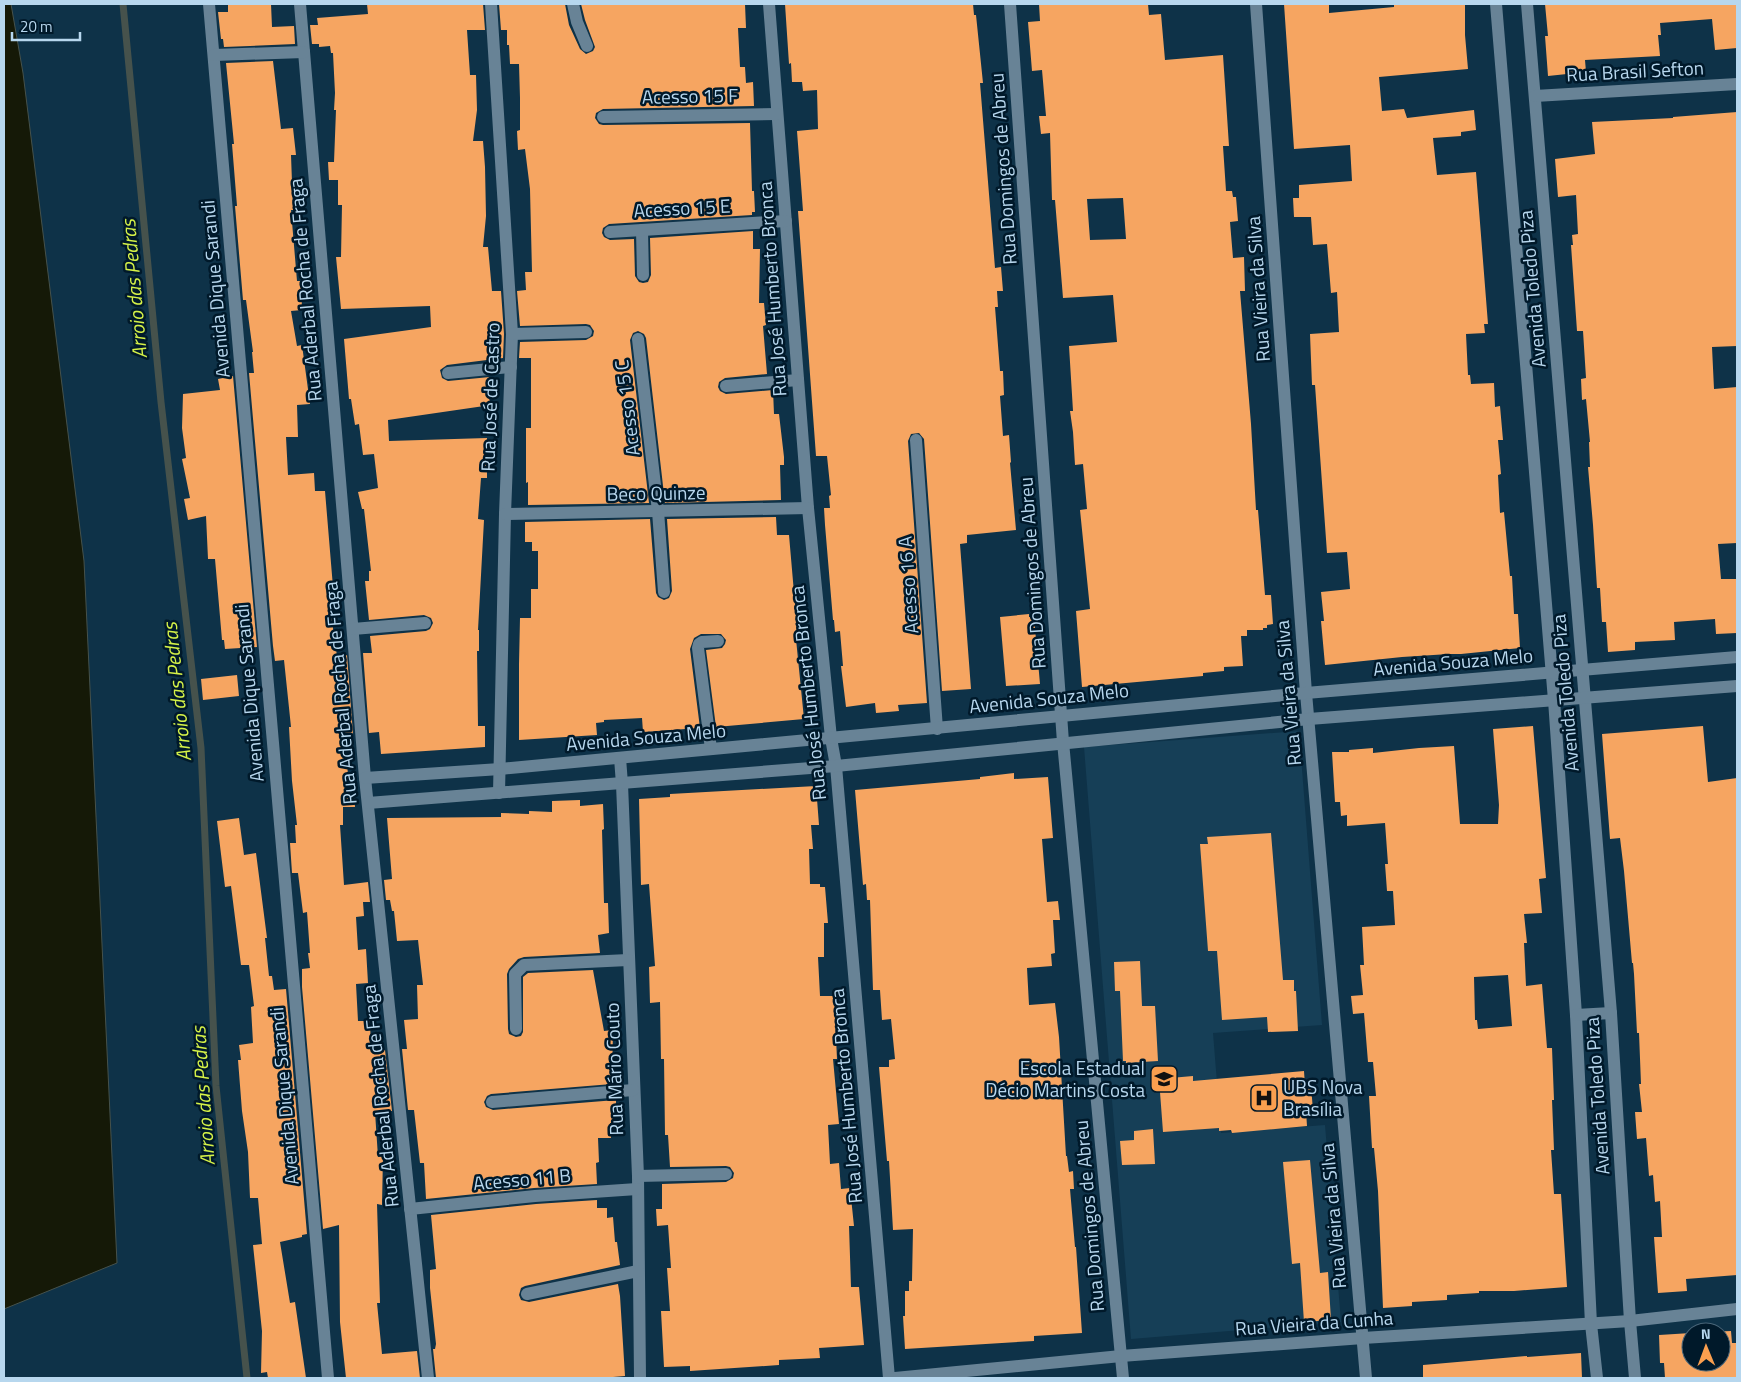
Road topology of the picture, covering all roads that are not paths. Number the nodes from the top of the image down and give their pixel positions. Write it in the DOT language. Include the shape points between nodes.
graph roads {
  1 [pos="208,4"];
  2 [pos="300,4"];
  3 [pos="491,4"];
  4 [pos="573,4"];
  5 [pos="769,4"];
  6 [pos="1010,4"];
  7 [pos="1256,4"];
  8 [pos="1496,4"];
  9 [pos="1527,4"];
  10 [pos="587,46"];
  11 [pos="304,52"];
  12 [pos="214,55"];
  13 [pos="1737,84"];
  14 [pos="1535,96"];
  15 [pos="777,114"];
  16 [pos="603,116"];
  17 [pos="786,221"];
  18 [pos="642,230"];
  19 [pos="610,232"];
  20 [pos="643,275"];
  21 [pos="586,332"];
  22 [pos="512,334"];
  23 [pos="638,339"];
  24 [pos="511,367"];
  25 [pos="448,373"];
  26 [pos="798,380"];
  27 [pos="726,386"];
  28 [pos="916,440"];
  29 [pos="808,508"];
  30 [pos="658,511"];
  31 [pos="504,514"];
  32 [pos="664,592"];
  33 [pos="425,624"];
  34 [pos="353,629"];
  35 [pos="718,641"];
  36 [pos="1737,657"];
  37 [pos="1581,670"];
  38 [pos="1551,672"];
  39 [pos="1737,686"];
  40 [pos="1306,693"];
  41 [pos="1585,697"];
  42 [pos="1554,700"];
  43 [pos="1061,715"];
  44 [pos="1309,719"];
  45 [pos="937,729"];
  46 [pos="831,738"];
  47 [pos="1063,742"];
  48 [pos="711,749"];
  49 [pos="620,758"];
  50 [pos="836,766"];
  51 [pos="500,769"];
  52 [pos="366,778"];
  53 [pos="622,784"];
  54 [pos="499,793"];
  55 [pos="368,803"];
  56 [pos="628,960"];
  57 [pos="1610,1013"];
  58 [pos="1576,1014"];
  59 [pos="516,1029"];
  60 [pos="633,1090"];
  61 [pos="492,1102"];
  62 [pos="726,1174"];
  63 [pos="638,1183"];
  64 [pos="410,1209"];
  65 [pos="638,1271"];
  66 [pos="527,1294"];
  67 [pos="1737,1309"];
  68 [pos="1630,1321"];
  69 [pos="1591,1324"];
  70 [pos="1363,1338"];
  71 [pos="1121,1356"];
  72 [pos="328,1378"];
  73 [pos="428,1378"];
  74 [pos="640,1378"];
  75 [pos="889,1378"];
  76 [pos="894,1378"];
  77 [pos="1123,1378"];
  78 [pos="1366,1378"];
  79 [pos="1597,1378"];
  80 [pos="1635,1378"];
  1 -- 12 [label="street, Avenida Dique Sarandi"];
  2 -- 11 [label="street, Rua Aderbal Rocha de Fraga"];
  3 -- 22 [label="street, Rua José de Castro"];
  4 -- 10 [label="street"];
  5 -- 15 [label="street, Rua José Humberto Bronca"];
  6 -- 43 [label="street, Rua Domingos de Abreu"];
  7 -- 40 [label="street, Rua Vieira da Silva"];
  8 -- 38 [label="street, Avenida Toledo Piza"];
  9 -- 14 [label="street, Avenida Toledo Piza"];
  11 -- 12 [label="street"];
  11 -- 34 [label="street, Rua Aderbal Rocha de Fraga"];
  12 -- 72 [label="street, Avenida Dique Sarandi"];
  13 -- 14 [label="street, Rua Brasil Sefton"];
  14 -- 37 [label="street, Avenida Toledo Piza"];
  15 -- 16 [label="street, Acesso 15 F"];
  15 -- 17 [label="street, Rua José Humberto Bronca"];
  17 -- 18 [label="street, Acesso 15 E"];
  17 -- 26 [label="street, Rua José Humberto Bronca"];
  18 -- 19 [label="street, Acesso 15 E"];
  18 -- 20 [label="street"];
  21 -- 22 [label="street"];
  22 -- 24 [label="street, Rua José de Castro"];
  23 -- 30 [label="street, Acesso 15 C"];
  24 -- 25 [label="street"];
  24 -- 31 [label="street, Rua José de Castro"];
  26 -- 27 [label="street"];
  26 -- 29 [label="street, Rua José Humberto Bronca"];
  28 -- 45 [label="street, Acesso 16 A"];
  29 -- 30 [label="street, Beco Quinze"];
  29 -- 46 [label="street, Rua José Humberto Bronca"];
  30 -- 31 [label="street, Beco Quinze"];
  30 -- 32 [label="street, Acesso 15 C"];
  31 -- 51 [label="street, Rua José de Castro"];
  33 -- 34 [label="street"];
  34 -- 52 [label="street, Rua Aderbal Rocha de Fraga"];
  35 -- 48 [label="street" via="702,642 698,648"];
  36 -- 37 [label="street, Avenida Souza Melo"];
  37 -- 38 [label="street, Avenida Souza Melo"];
  37 -- 41 [label="street, Avenida Toledo Piza"];
  38 -- 40 [label="street, Avenida Souza Melo"];
  38 -- 42 [label="street, Avenida Toledo Piza"];
  39 -- 41 [label="street"];
  40 -- 43 [label="street, Avenida Souza Melo"];
  40 -- 44 [label="street, Rua Vieira da Silva"];
  41 -- 42 [label="street"];
  41 -- 57 [label="street, Avenida Toledo Piza"];
  42 -- 44 [label="street"];
  42 -- 58 [label="street, Avenida Toledo Piza"];
  43 -- 45 [label="street, Avenida Souza Melo"];
  43 -- 47 [label="street, Rua Domingos de Abreu"];
  44 -- 47 [label="street"];
  44 -- 70 [label="street, Rua Vieira da Silva"];
  45 -- 46 [label="street, Avenida Souza Melo"];
  46 -- 48 [label="street, Avenida Souza Melo"];
  46 -- 50 [label="street, Rua José Humberto Bronca"];
  47 -- 50 [label="street"];
  47 -- 71 [label="street, Rua Domingos de Abreu"];
  48 -- 49 [label="street, Avenida Souza Melo"];
  49 -- 51 [label="street, Avenida Souza Melo"];
  49 -- 53 [label="street, Rua Mário Couto"];
  50 -- 53 [label="street"];
  50 -- 75 [label="street, Rua José Humberto Bronca"];
  51 -- 52 [label="street, Avenida Souza Melo"];
  51 -- 54 [label="street, Rua José de Castro"];
  52 -- 55 [label="street, Rua Aderbal Rocha de Fraga"];
  53 -- 54 [label="street"];
  53 -- 56 [label="street, Rua Mário Couto"];
  54 -- 55 [label="street"];
  55 -- 64 [label="street, Rua Aderbal Rocha de Fraga"];
  56 -- 59 [label="street" via="524,965 514,974"];
  56 -- 60 [label="street, Rua Mário Couto"];
  57 -- 58 [label="street"];
  57 -- 68 [label="street, Avenida Toledo Piza"];
  58 -- 69 [label="street, Avenida Toledo Piza"];
  60 -- 61 [label="street"];
  60 -- 63 [label="street, Rua Mário Couto"];
  62 -- 63 [label="street, Acesso 11 B"];
  63 -- 64 [label="street, Acesso 11 B"];
  63 -- 65 [label="street, Rua Mário Couto"];
  64 -- 73 [label="street, Rua Aderbal Rocha de Fraga"];
  65 -- 66 [label="street"];
  65 -- 74 [label="street, Rua Mário Couto"];
  67 -- 68 [label="street, Rua Vieira da Cunha"];
  68 -- 69 [label="street, Rua Vieira da Cunha"];
  68 -- 80 [label="street, Avenida Toledo Piza"];
  69 -- 70 [label="street, Rua Vieira da Cunha"];
  69 -- 79 [label="street, Avenida Toledo Piza"];
  70 -- 71 [label="street, Rua Vieira da Cunha"];
  70 -- 78 [label="street, Rua Vieira da Silva"];
  71 -- 76 [label="street, Rua Vieira da Cunha"];
  71 -- 77 [label="street, Rua Domingos de Abreu"];
}
